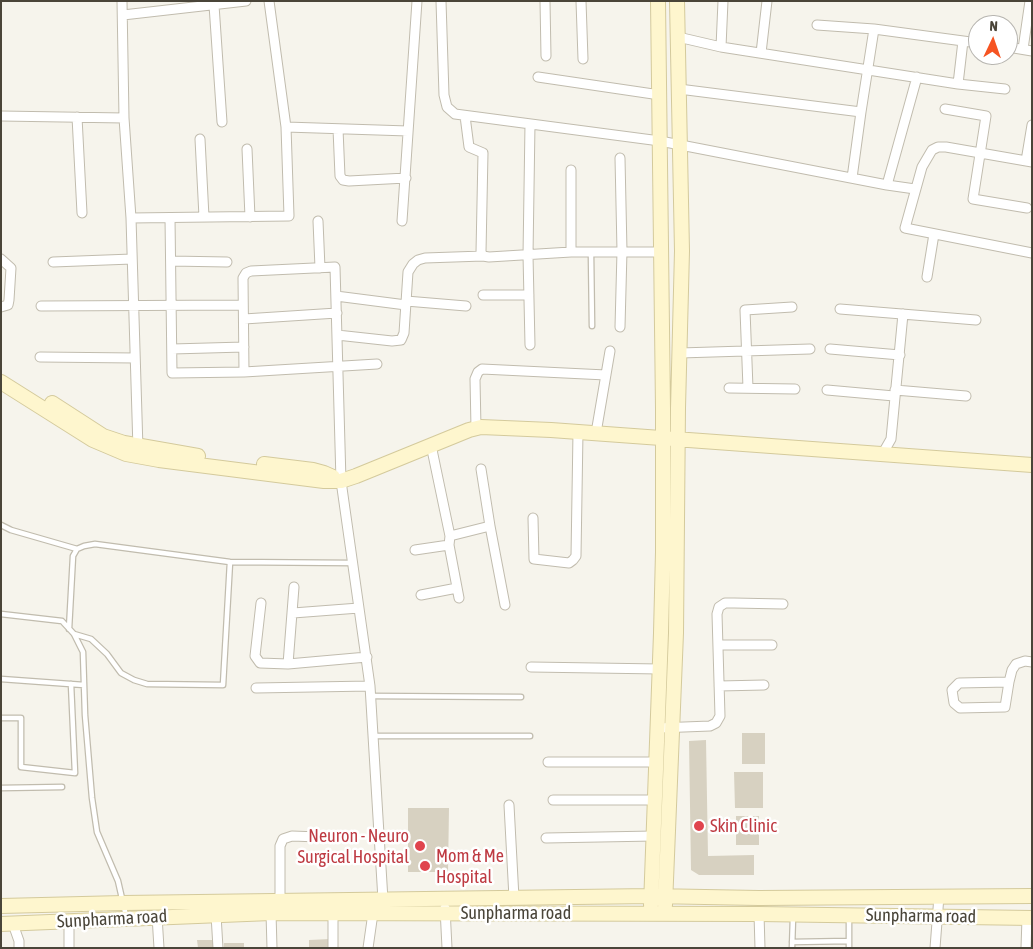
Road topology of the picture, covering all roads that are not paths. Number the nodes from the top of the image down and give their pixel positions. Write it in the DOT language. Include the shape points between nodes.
graph roads {
  1 [pos="122,1"];
  2 [pos="246,1"];
  3 [pos="269,1"];
  4 [pos="417,1"];
  5 [pos="441,1"];
  6 [pos="545,1"];
  7 [pos="582,1"];
  8 [pos="658,1"];
  9 [pos="677,1"];
  10 [pos="723,1"];
  11 [pos="767,1"];
  12 [pos="1030,1"];
  13 [pos="214,5"];
  14 [pos="122,15"];
  15 [pos="818,25"];
  16 [pos="874,29"];
  17 [pos="678,37"];
  18 [pos="963,41"];
  19 [pos="968,42"];
  20 [pos="721,47"];
  21 [pos="1027,50"];
  22 [pos="761,53"];
  23 [pos="546,56"];
  24 [pos="583,59"];
  25 [pos="868,70"];
  26 [pos="538,77"];
  27 [pos="916,77"];
  28 [pos="958,84"];
  29 [pos="679,89"];
  30 [pos="1005,89"];
  31 [pos="660,95"];
  32 [pos="945,109"];
  33 [pos="861,112"];
  34 [pos="1,116"];
  35 [pos="465,116"];
  36 [pos="77,117"];
  37 [pos="124,118"];
  38 [pos="222,122"];
  39 [pos="530,124"];
  40 [pos="1032,125"];
  41 [pos="286,127"];
  42 [pos="338,129"];
  43 [pos="408,131"];
  44 [pos="200,139"];
  45 [pos="660,141"];
  46 [pos="680,146"];
  47 [pos="247,149"];
  48 [pos="980,154"];
  49 [pos="620,158"];
  50 [pos="1029,162"];
  51 [pos="570,170"];
  52 [pos="406,178"];
  53 [pos="852,178"];
  54 [pos="886,185"];
  55 [pos="915,189"];
  56 [pos="1027,208"];
  57 [pos="82,213"];
  58 [pos="250,217"];
  59 [pos="131,218"];
  60 [pos="170,218"];
  61 [pos="204,218"];
  62 [pos="318,221"];
  63 [pos="402,221"];
  64 [pos="934,234"];
  65 [pos="622,251"];
  66 [pos="571,252"];
  67 [pos="591,252"];
  68 [pos="661,252"];
  69 [pos="1032,253"];
  70 [pos="528,255"];
  71 [pos="483,256"];
  72 [pos="132,259"];
  73 [pos="171,261"];
  74 [pos="3,262"];
  75 [pos="52,262"];
  76 [pos="226,262"];
  77 [pos="320,268"];
  78 [pos="927,277"];
  79 [pos="483,295"];
  80 [pos="336,296"];
  81 [pos="529,296"];
  82 [pos="406,303"];
  83 [pos="243,305"];
  84 [pos="1,306"];
  85 [pos="41,306"];
  86 [pos="134,306"];
  87 [pos="172,306"];
  88 [pos="466,306"];
  89 [pos="792,307"];
  90 [pos="840,309"];
  91 [pos="337,313"];
  92 [pos="903,314"];
  93 [pos="244,319"];
  94 [pos="976,320"];
  95 [pos="592,326"];
  96 [pos="620,327"];
  97 [pos="337,336"];
  98 [pos="530,345"];
  99 [pos="244,347"];
  100 [pos="172,349"];
  101 [pos="810,349"];
  102 [pos="830,349"];
  103 [pos="610,351"];
  104 [pos="746,352"];
  105 [pos="680,353"];
  106 [pos="900,354"];
  107 [pos="40,357"];
  108 [pos="135,358"];
  109 [pos="377,364"];
  110 [pos="338,366"];
  111 [pos="244,372"];
  112 [pos="1,374"];
  113 [pos="606,375"];
  114 [pos="1,382"];
  115 [pos="729,388"];
  116 [pos="748,388"];
  117 [pos="795,389"];
  118 [pos="827,390"];
  119 [pos="895,393"];
  120 [pos="966,396"];
  121 [pos="476,428"];
  122 [pos="578,432"];
  123 [pos="596,434"];
  124 [pos="663,437"];
  125 [pos="678,438"];
  126 [pos="431,445"];
  127 [pos="138,451"];
  128 [pos="883,453"];
  129 [pos="1032,464"];
  130 [pos="481,469"];
  131 [pos="339,481"];
  132 [pos="533,518"];
  133 [pos="1,526"];
  134 [pos="490,526"];
  135 [pos="450,536"];
  136 [pos="449,545"];
  137 [pos="77,549"];
  138 [pos="415,550"];
  139 [pos="230,562"];
  140 [pos="353,563"];
  141 [pos="294,588"];
  142 [pos="421,595"];
  143 [pos="261,603"];
  144 [pos="505,604"];
  145 [pos="783,604"];
  146 [pos="359,608"];
  147 [pos="292,613"];
  148 [pos="1,614"];
  149 [pos="69,629"];
  150 [pos="74,634"];
  151 [pos="718,644"];
  152 [pos="772,645"];
  153 [pos="367,657"];
  154 [pos="1032,662"];
  155 [pos="288,664"];
  156 [pos="531,667"];
  157 [pos="660,669"];
  158 [pos="1,679"];
  159 [pos="1010,682"];
  160 [pos="71,684"];
  161 [pos="84,685"];
  162 [pos="764,685"];
  163 [pos="370,686"];
  164 [pos="719,686"];
  165 [pos="256,688"];
  166 [pos="371,696"];
  167 [pos="521,697"];
  168 [pos="1,718"];
  169 [pos="658,728"];
  170 [pos="672,728"];
  171 [pos="374,736"];
  172 [pos="530,736"];
  173 [pos="548,762"];
  174 [pos="656,762"];
  175 [pos="62,787"];
  176 [pos="1,788"];
  177 [pos="553,800"];
  178 [pos="655,800"];
  179 [pos="509,806"];
  180 [pos="654,836"];
  181 [pos="319,837"];
  182 [pos="546,838"];
  183 [pos="651,896"];
  184 [pos="665,896"];
  185 [pos="939,896"];
  186 [pos="1032,896"];
  187 [pos="514,898"];
  188 [pos="383,900"];
  189 [pos="280,901"];
  190 [pos="123,903"];
  191 [pos="1,906"];
  192 [pos="445,906"];
  193 [pos="271,913"];
  194 [pos="332,913"];
  195 [pos="373,913"];
  196 [pos="650,913"];
  197 [pos="665,914"];
  198 [pos="760,914"];
  199 [pos="793,914"];
  200 [pos="216,915"];
  201 [pos="849,915"];
  202 [pos="157,916"];
  203 [pos="937,916"];
  204 [pos="126,918"];
  205 [pos="1029,918"];
  206 [pos="69,922"];
  207 [pos="7,924"];
  208 [pos="849,941"];
  209 [pos="792,942"];
  210 [pos="19,948"];
  211 [pos="69,948"];
  212 [pos="159,948"];
  213 [pos="218,948"];
  214 [pos="272,948"];
  215 [pos="332,948"];
  216 [pos="368,948"];
  217 [pos="446,948"];
  218 [pos="760,948"];
  219 [pos="792,948"];
  220 [pos="849,948"];
  221 [pos="935,948"];
  222 [pos="1026,948"];
  1 -- 14 [label="street"];
  2 -- 13 [label="street"];
  3 -- 41 [label="street"];
  4 -- 43 [label="street"];
  5 -- 35 [label="street" via="444,95 447,107 455,114"];
  6 -- 23 [label="street"];
  7 -- 24 [label="street"];
  8 -- 31 [label="street"];
  9 -- 17 [label="street"];
  10 -- 20 [label="street"];
  11 -- 22 [label="street"];
  12 -- 21 [label="street"];
  13 -- 14 [label="street"];
  13 -- 38 [label="street"];
  14 -- 37 [label="street"];
  15 -- 16 [label="street"];
  16 -- 18 [label="street"];
  16 -- 25 [label="street"];
  17 -- 20 [label="street"];
  17 -- 29 [label="street"];
  18 -- 19 [label="street"];
  18 -- 28 [label="street"];
  20 -- 22 [label="street"];
  22 -- 25 [label="street"];
  25 -- 27 [label="street"];
  25 -- 33 [label="street"];
  26 -- 31 [label="street"];
  27 -- 28 [label="street"];
  27 -- 54 [label="street"];
  28 -- 30 [label="street"];
  29 -- 33 [label="street"];
  29 -- 46 [label="street"];
  31 -- 45 [label="street"];
  32 -- 48 [label="street" via="986,116"];
  33 -- 53 [label="street"];
  34 -- 36 [label="street"];
  35 -- 39 [label="street"];
  35 -- 71 [label="street" via="468,147 483,153"];
  36 -- 37 [label="street"];
  36 -- 57 [label="street"];
  37 -- 59 [label="street"];
  39 -- 45 [label="street"];
  39 -- 70 [label="street"];
  40 -- 50 [label="street"];
  41 -- 42 [label="street"];
  41 -- 58 [label="street" via="289,216"];
  42 -- 43 [label="street"];
  42 -- 52 [label="street" via="340,176 343,180"];
  43 -- 52 [label="street"];
  44 -- 61 [label="street"];
  45 -- 46 [label="street"];
  45 -- 68 [label="street"];
  46 -- 53 [label="street"];
  46 -- 105 [label="street"];
  47 -- 58 [label="street"];
  48 -- 50 [label="street"];
  48 -- 55 [label="street" via="946,147 932,150 922,166"];
  48 -- 56 [label="street" via="973,199"];
  49 -- 65 [label="street"];
  51 -- 66 [label="street"];
  52 -- 63 [label="street"];
  53 -- 54 [label="street"];
  54 -- 55 [label="street"];
  55 -- 64 [label="street" via="906,228"];
  58 -- 61 [label="street"];
  59 -- 60 [label="street"];
  59 -- 72 [label="street"];
  60 -- 61 [label="street"];
  60 -- 73 [label="street"];
  62 -- 77 [label="street"];
  64 -- 69 [label="street"];
  64 -- 78 [label="street"];
  65 -- 67 [label="street"];
  65 -- 68 [label="street"];
  65 -- 96 [label="street"];
  66 -- 67 [label="street"];
  66 -- 70 [label="street"];
  67 -- 95 [label="lane"];
  68 -- 124 [label="street"];
  70 -- 71 [label="street"];
  70 -- 81 [label="street"];
  71 -- 82 [label="street" via="418,260 408,272"];
  72 -- 75 [label="street"];
  72 -- 86 [label="street"];
  73 -- 76 [label="street"];
  73 -- 87 [label="street"];
  74 -- 84 [label="street" via="11,268 10,300 8,305"];
  77 -- 80 [label="street" via="336,267"];
  77 -- 83 [label="street" via="246,273 243,278"];
  79 -- 81 [label="street"];
  80 -- 82 [label="street"];
  80 -- 91 [label="street"];
  81 -- 98 [label="street"];
  82 -- 88 [label="street"];
  82 -- 97 [label="street" via="401,340"];
  83 -- 87 [label="street"];
  83 -- 93 [label="street"];
  85 -- 86 [label="street"];
  86 -- 87 [label="street"];
  86 -- 108 [label="street"];
  87 -- 100 [label="street"];
  89 -- 104 [label="street" via="745,310"];
  90 -- 92 [label="street"];
  91 -- 93 [label="street"];
  91 -- 97 [label="street"];
  92 -- 94 [label="street"];
  92 -- 106 [label="street"];
  93 -- 99 [label="street"];
  97 -- 110 [label="street"];
  99 -- 100 [label="street"];
  99 -- 111 [label="street"];
  100 -- 111 [label="street" via="172,373"];
  101 -- 104 [label="street"];
  102 -- 106 [label="street"];
  103 -- 113 [label="street"];
  104 -- 105 [label="street"];
  104 -- 116 [label="street"];
  105 -- 125 [label="street"];
  106 -- 119 [label="street"];
  107 -- 108 [label="street"];
  108 -- 127 [label="street"];
  109 -- 110 [label="street"];
  110 -- 111 [label="street"];
  110 -- 131 [label="street"];
  112 -- 127 [label="street" via="103,436"];
  113 -- 121 [label="street" via="482,369 475,379"];
  113 -- 123 [label="street"];
  114 -- 127 [label="street" via="93,440 126,454"];
  115 -- 116 [label="street"];
  116 -- 117 [label="street"];
  118 -- 119 [label="street"];
  119 -- 120 [label="street"];
  119 -- 128 [label="street" via="891,439"];
  121 -- 122 [label="street"];
  121 -- 126 [label="street"];
  122 -- 123 [label="street"];
  122 -- 132 [label="street" via="576,556 573,560 569,563 534,559"];
  123 -- 124 [label="street"];
  124 -- 125 [label="street"];
  124 -- 157 [label="street"];
  125 -- 128 [label="street"];
  125 -- 170 [label="street"];
  126 -- 131 [label="street"];
  126 -- 135 [label="street"];
  127 -- 131 [label="street" via="299,478"];
  128 -- 129 [label="street"];
  130 -- 134 [label="street"];
  131 -- 140 [label="street"];
  133 -- 137 [label="lane"];
  134 -- 135 [label="street"];
  134 -- 144 [label="street"];
  135 -- 136 [label="street"];
  136 -- 138 [label="street"];
  136 -- 142 [label="street" via="458,593"];
  137 -- 139 [label="lane" via="95,544"];
  137 -- 149 [label="lane" via="73,556"];
  139 -- 140 [label="lane"];
  139 -- 150 [label="lane" via="223,685 147,684 134,680 121,673 91,639"];
  140 -- 146 [label="street"];
  141 -- 147 [label="street"];
  143 -- 155 [label="street" via="256,656 260,664"];
  145 -- 151 [label="street" via="725,603 717,614"];
  146 -- 147 [label="street"];
  146 -- 153 [label="street"];
  147 -- 155 [label="street"];
  148 -- 149 [label="lane" via="62,621"];
  149 -- 150 [label="lane"];
  150 -- 161 [label="lane" via="82,652"];
  151 -- 152 [label="street"];
  151 -- 164 [label="street"];
  153 -- 155 [label="street"];
  153 -- 163 [label="street"];
  154 -- 159 [label="street" via="1016,664"];
  156 -- 157 [label="street"];
  157 -- 169 [label="street"];
  158 -- 160 [label="lane"];
  159 -- 159 [label="street" via="958,683 952,690 954,703 960,708 1004,707"];
  160 -- 161 [label="lane"];
  160 -- 168 [label="lane" via="76,773 21,767 21,718"];
  161 -- 190 [label="lane" via="97,832 118,881"];
  162 -- 164 [label="street"];
  163 -- 165 [label="street"];
  163 -- 166 [label="street"];
  164 -- 170 [label="street" via="720,716 716,722 710,726"];
  166 -- 167 [label="lane"];
  166 -- 171 [label="street"];
  169 -- 170 [label="street"];
  169 -- 174 [label="street"];
  170 -- 184 [label="street"];
  171 -- 172 [label="lane"];
  171 -- 188 [label="street"];
  173 -- 174 [label="street"];
  174 -- 178 [label="street"];
  175 -- 176 [label="lane"];
  177 -- 178 [label="street"];
  178 -- 180 [label="street"];
  179 -- 187 [label="street"];
  180 -- 182 [label="street"];
  180 -- 183 [label="street"];
  181 -- 189 [label="street" via="292,836 283,840 280,846"];
  183 -- 184 [label="street, Sunpharma road"];
  183 -- 187 [label="street, Sunpharma road"];
  183 -- 196 [label="street"];
  184 -- 185 [label="street, Sunpharma road"];
  184 -- 197 [label="street"];
  185 -- 186 [label="street, Sunpharma road"];
  185 -- 203 [label="street"];
  187 -- 192 [label="street, Sunpharma road"];
  188 -- 189 [label="street, Sunpharma road"];
  188 -- 192 [label="street, Sunpharma road"];
  189 -- 190 [label="street, Sunpharma road"];
  190 -- 191 [label="street, Sunpharma road"];
  190 -- 204 [label="lane"];
  192 -- 195 [label="street, Sunpharma road"];
  192 -- 196 [label="street, Sunpharma road"];
  192 -- 217 [label="street"];
  193 -- 194 [label="street, Sunpharma road"];
  193 -- 200 [label="street, Sunpharma road"];
  193 -- 214 [label="street"];
  194 -- 195 [label="street, Sunpharma road"];
  194 -- 215 [label="street"];
  195 -- 216 [label="street"];
  196 -- 197 [label="street, Sunpharma road"];
  197 -- 198 [label="street, Sunpharma road"];
  198 -- 199 [label="street, Sunpharma road"];
  198 -- 218 [label="street"];
  199 -- 201 [label="street, Sunpharma road"];
  199 -- 209 [label="lane"];
  200 -- 202 [label="street, Sunpharma road"];
  200 -- 213 [label="street"];
  201 -- 203 [label="street, Sunpharma road"];
  201 -- 208 [label="lane"];
  202 -- 204 [label="street, Sunpharma road"];
  202 -- 212 [label="street"];
  203 -- 205 [label="street, Sunpharma road"];
  203 -- 221 [label="street"];
  204 -- 206 [label="street, Sunpharma road"];
  205 -- 222 [label="street"];
  206 -- 207 [label="street, Sunpharma road"];
  206 -- 211 [label="street"];
  207 -- 210 [label="street" via="19,941"];
  208 -- 209 [label="lane"];
  208 -- 220 [label="lane"];
  209 -- 219 [label="lane"];
}
